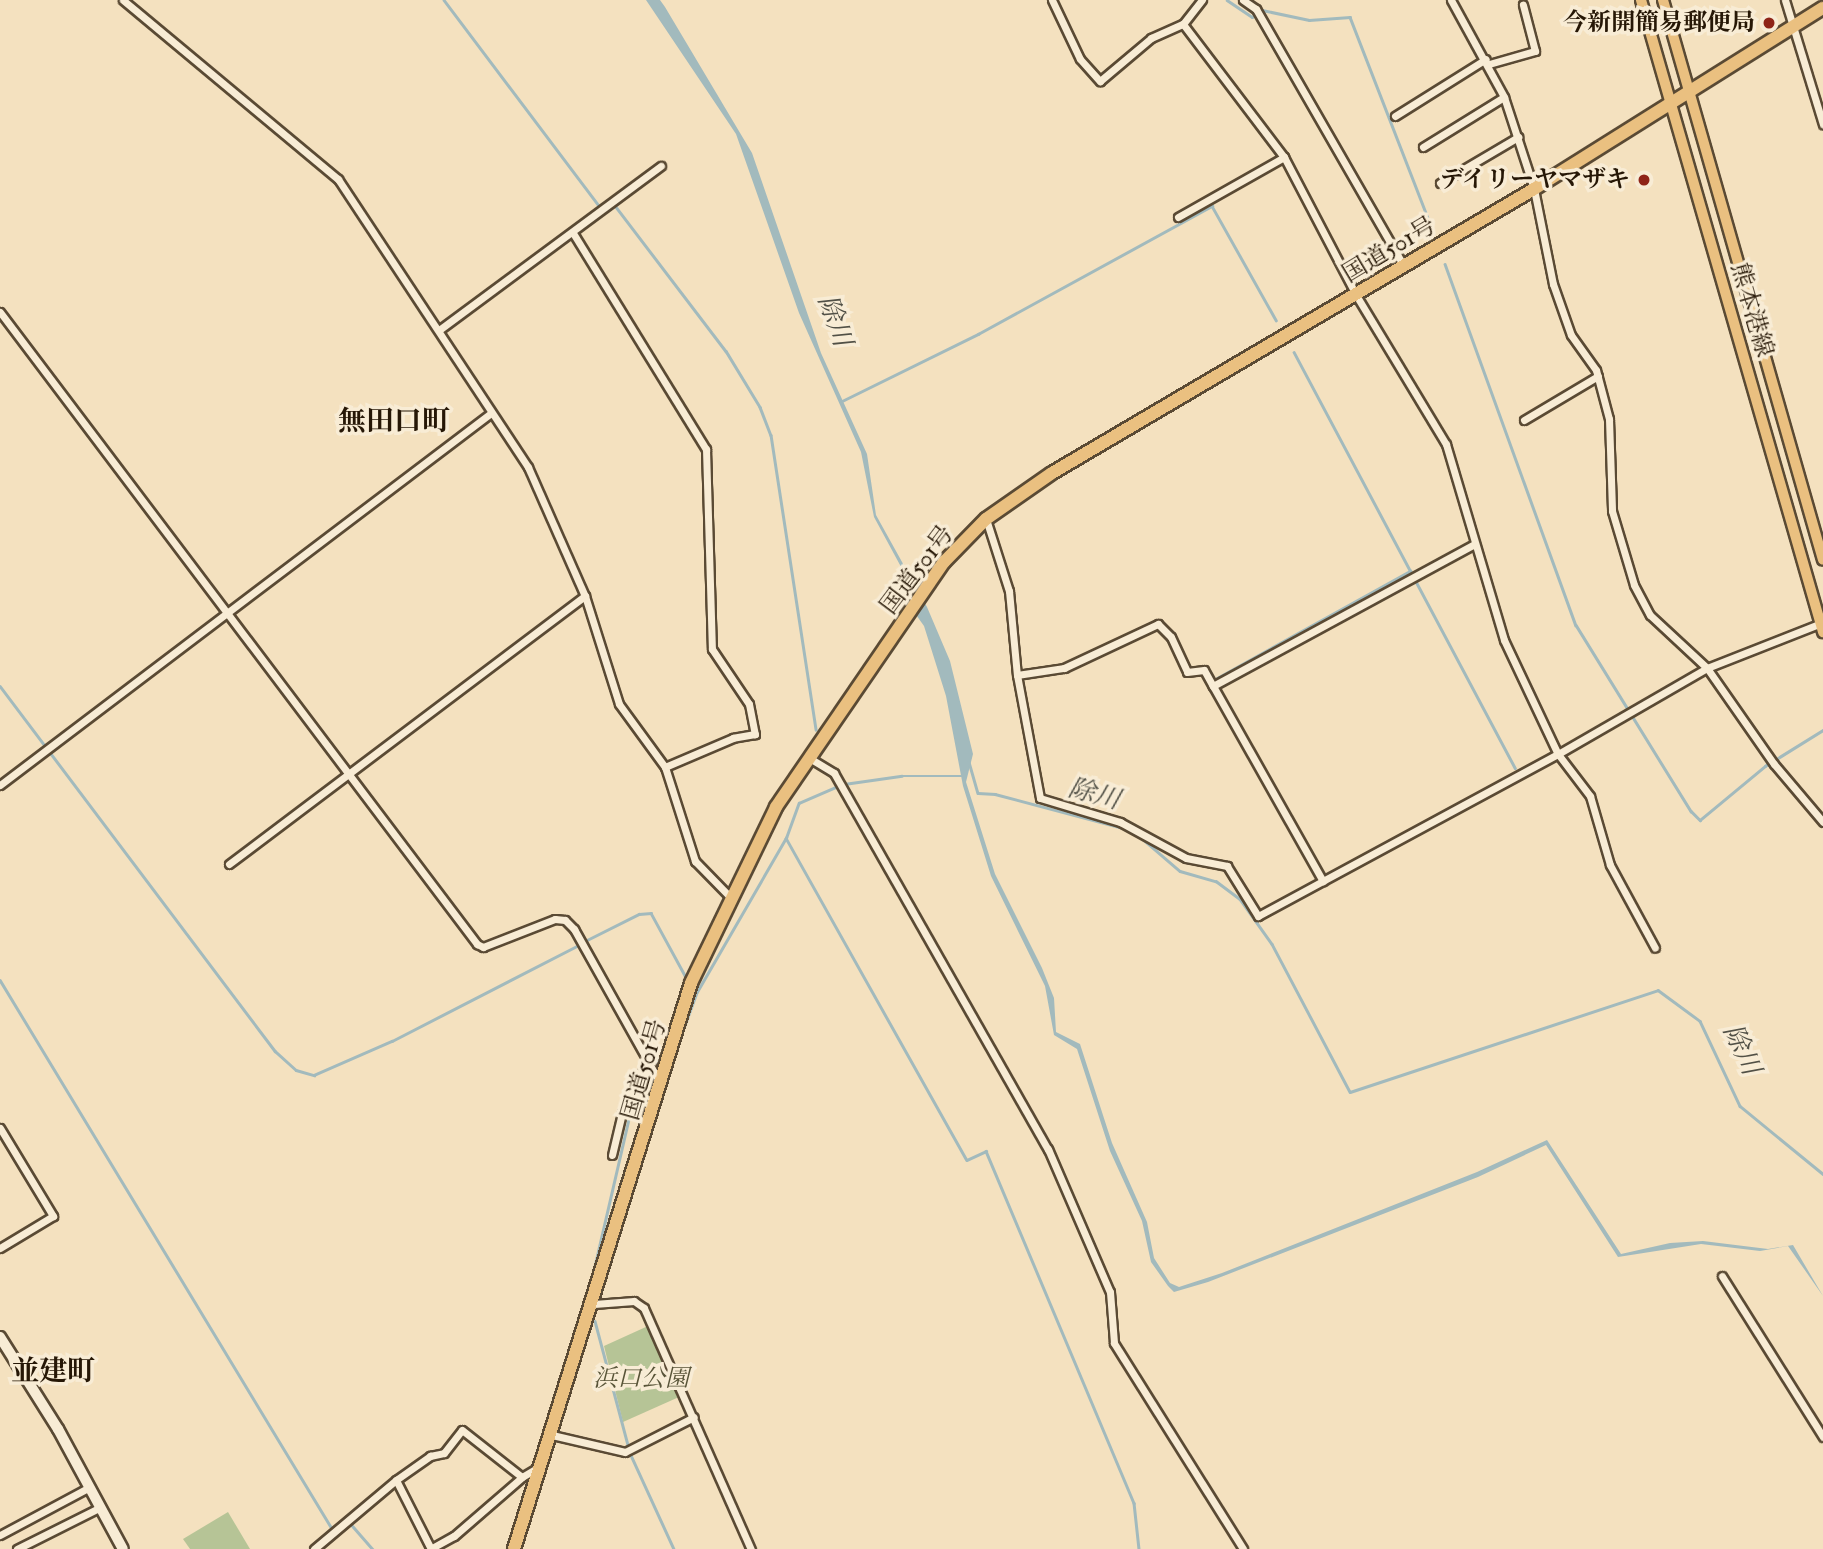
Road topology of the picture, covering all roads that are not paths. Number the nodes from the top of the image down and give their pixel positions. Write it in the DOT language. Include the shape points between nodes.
graph roads {
  1 [pos="123,0"];
  2 [pos="1052,0"];
  3 [pos="1202,0"];
  4 [pos="1243,0"];
  5 [pos="1451,0"];
  6 [pos="1641,0"];
  7 [pos="1663,0"];
  8 [pos="1785,0"];
  9 [pos="1523,5"];
  10 [pos="1823,8"];
  11 [pos="1183,24"];
  12 [pos="1793,26"];
  13 [pos="1488,61"];
  14 [pos="1689,90"];
  15 [pos="1504,97"];
  16 [pos="1670,100"];
  17 [pos="1395,116"];
  18 [pos="1823,124"];
  19 [pos="1518,137"];
  20 [pos="1423,147"];
  21 [pos="1284,157"];
  22 [pos="661,166"];
  23 [pos="1440,183"];
  24 [pos="1534,188"];
  25 [pos="1178,217"];
  26 [pos="573,233"];
  27 [pos="1403,265"];
  28 [pos="1356,295"];
  29 [pos="0,312"];
  30 [pos="439,330"];
  31 [pos="1598,376"];
  32 [pos="491,413"];
  33 [pos="1524,420"];
  34 [pos="986,519"];
  35 [pos="1474,544"];
  36 [pos="1823,560"];
  37 [pos="585,596"];
  38 [pos="228,613"];
  39 [pos="1822,627"];
  40 [pos="1707,668"];
  41 [pos="1017,675"];
  42 [pos="1213,686"];
  43 [pos="1558,754"];
  44 [pos="811,759"];
  45 [pos="665,767"];
  46 [pos="349,774"];
  47 [pos="0,785"];
  48 [pos="1823,822"];
  49 [pos="229,864"];
  50 [pos="1324,881"];
  51 [pos="733,901"];
  52 [pos="1655,948"];
  53 [pos="648,1060"];
  54 [pos="662,1087"];
  55 [pos="0,1128"];
  56 [pos="612,1155"];
  57 [pos="0,1248"];
  58 [pos="1722,1276"];
  59 [pos="594,1304"];
  60 [pos="0,1337"];
  61 [pos="694,1417"];
  62 [pos="552,1435"];
  63 [pos="1823,1437"];
  64 [pos="541,1466"];
  65 [pos="522,1477"];
  66 [pos="396,1480"];
  67 [pos="90,1487"];
  68 [pos="101,1507"];
  69 [pos="0,1535"];
  70 [pos="432,1548"];
  71 [pos="17,1549"];
  72 [pos="122,1549"];
  73 [pos="314,1549"];
  74 [pos="514,1549"];
  75 [pos="751,1549"];
  76 [pos="1243,1549"];
  1 -- 30 [label="street" via="338,179"];
  2 -- 11 [label="street" via="1080,59 1100,81 1151,38"];
  3 -- 11 [label="street"];
  4 -- 27 [label="street" via="1256,9"];
  5 -- 13 [label="street"];
  6 -- 16 [label="main road, 熊本港線"];
  7 -- 14 [label="main road, 熊本港線"];
  8 -- 12 [label="street"];
  9 -- 13 [label="street" via="1535,51"];
  10 -- 12 [label="highway, 国道501号"];
  11 -- 21 [label="street"];
  12 -- 14 [label="highway, 国道501号"];
  12 -- 18 [label="street"];
  13 -- 15 [label="street"];
  13 -- 17 [label="street"];
  14 -- 16 [label="highway, 国道501号"];
  14 -- 36 [label="main road, 熊本港線"];
  15 -- 19 [label="street"];
  15 -- 20 [label="street"];
  16 -- 24 [label="highway, 国道501号"];
  16 -- 39 [label="main road, 熊本港線"];
  19 -- 23 [label="street"];
  19 -- 24 [label="street"];
  21 -- 25 [label="street"];
  21 -- 28 [label="street"];
  22 -- 26 [label="street"];
  24 -- 27 [label="highway, 国道501号"];
  24 -- 31 [label="street" via="1553,284 1572,335"];
  26 -- 30 [label="street"];
  26 -- 45 [label="street" via="706,449 712,649 750,704 755,734 733,738"];
  27 -- 28 [label="highway, 国道501号"];
  28 -- 34 [label="highway, 国道501号" via="1052,473"];
  28 -- 35 [label="street" via="1446,444"];
  29 -- 38 [label="street"];
  30 -- 32 [label="street"];
  31 -- 33 [label="street"];
  31 -- 40 [label="street" via="1609,419 1612,512 1619,546 1650,615"];
  32 -- 37 [label="street" via="546,502"];
  32 -- 38 [label="street"];
  34 -- 41 [label="street" via="1009,591"];
  34 -- 44 [label="highway, 国道501号" via="923,591"];
  35 -- 42 [label="street"];
  35 -- 43 [label="street" via="1504,640"];
  37 -- 45 [label="street" via="619,704"];
  37 -- 46 [label="street"];
  38 -- 46 [label="street"];
  38 -- 47 [label="street"];
  39 -- 40 [label="street"];
  40 -- 43 [label="street"];
  40 -- 48 [label="street" via="1774,764"];
  41 -- 42 [label="street" via="1064,668 1158,624 1171,637 1187,672 1204,670"];
  41 -- 50 [label="street" via="1040,798 1119,822 1186,858 1227,866 1258,916"];
  42 -- 50 [label="street"];
  43 -- 50 [label="street"];
  43 -- 52 [label="street" via="1590,796 1610,865"];
  44 -- 51 [label="highway, 国道501号" via="776,807"];
  44 -- 76 [label="street" via="834,773 1048,1149 1110,1292 1114,1343"];
  45 -- 51 [label="street" via="695,861"];
  46 -- 49 [label="street"];
  46 -- 53 [label="street" via="477,944 483,947 555,919 565,920 575,929"];
  51 -- 54 [label="highway, 国道501号" via="691,983"];
  53 -- 54 [label="street"];
  53 -- 56 [label="street" via="622,1113"];
  54 -- 59 [label="highway, 国道501号"];
  55 -- 57 [label="street" via="53,1216"];
  58 -- 63 [label="street"];
  59 -- 61 [label="street" via="634,1301 644,1308"];
  59 -- 62 [label="highway, 国道501号"];
  60 -- 67 [label="main road"];
  61 -- 62 [label="street" via="625,1452"];
  61 -- 75 [label="street"];
  62 -- 64 [label="highway, 国道501号"];
  64 -- 65 [label="street"];
  64 -- 74 [label="highway, 国道501号"];
  65 -- 66 [label="street" via="463,1430 444,1453 430,1456"];
  65 -- 70 [label="street" via="454,1536"];
  66 -- 70 [label="street"];
  66 -- 73 [label="street"];
  67 -- 68 [label="main road"];
  67 -- 69 [label="street"];
  68 -- 71 [label="street"];
  68 -- 72 [label="main road"];
}
